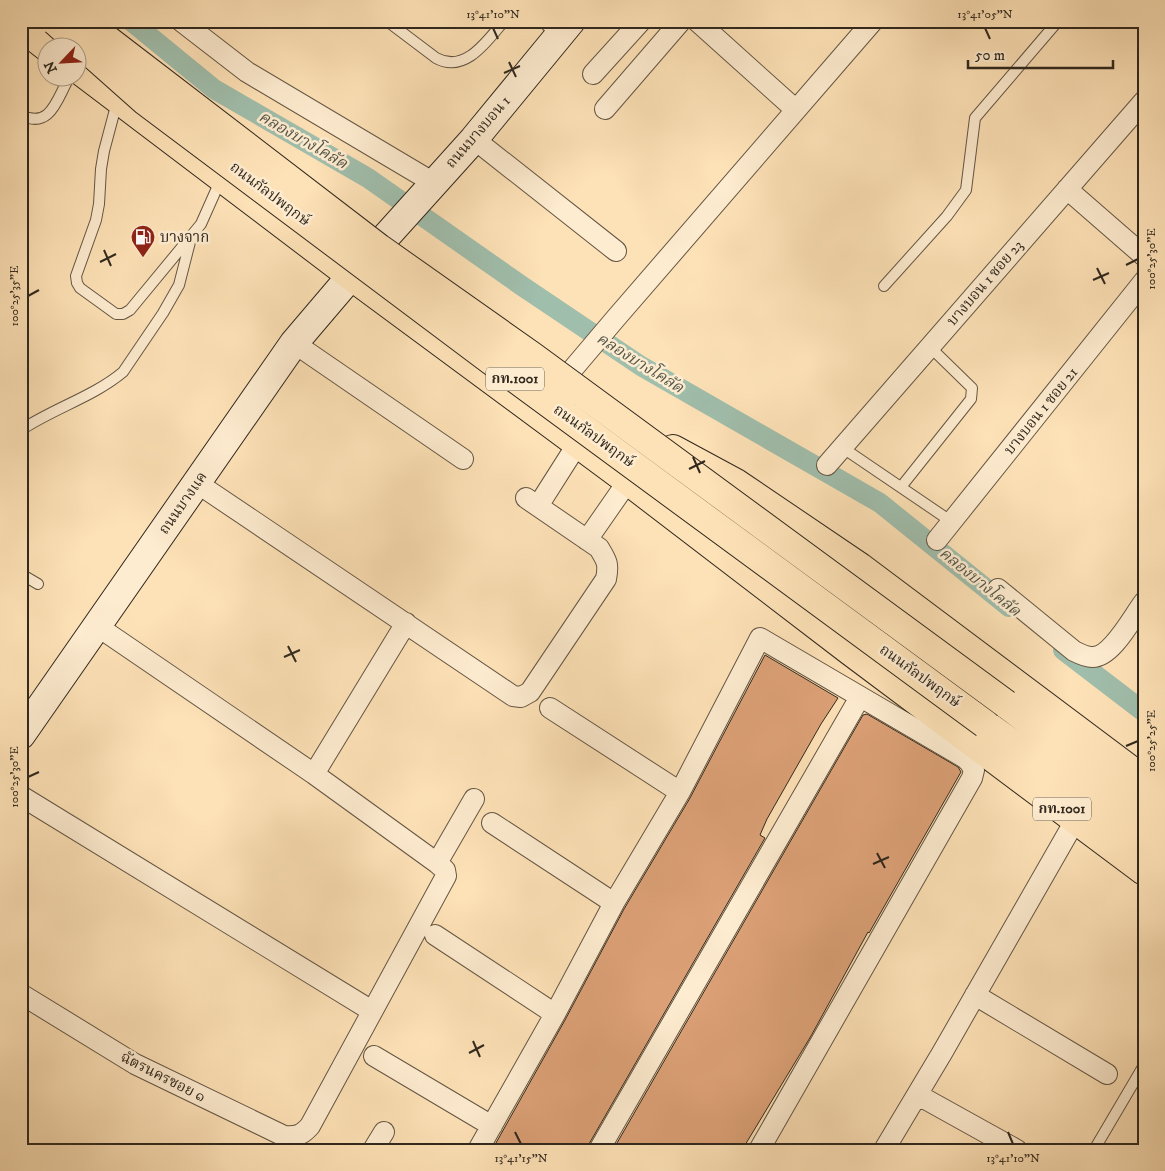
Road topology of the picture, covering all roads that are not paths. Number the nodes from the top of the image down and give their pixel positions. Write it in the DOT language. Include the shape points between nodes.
graph roads {
  1 [pos="55,21"];
  2 [pos="83,21"];
  3 [pos="91,21"];
  4 [pos="181,21"];
  5 [pos="386,21"];
  6 [pos="504,21"];
  7 [pos="641,21"];
  8 [pos="873,21"];
  9 [pos="1058,21"];
  10 [pos="683,22"];
  11 [pos="557,26"];
  12 [pos="21,27"];
  13 [pos="38,40"];
  14 [pos="593,74"];
  15 [pos="88,77"];
  16 [pos="64,88"];
  17 [pos="117,100"];
  18 [pos="1144,101"];
  19 [pos="604,109"];
  20 [pos="796,110"];
  21 [pos="21,115"];
  22 [pos="474,139"];
  23 [pos="221,178"];
  24 [pos="1067,189"];
  25 [pos="419,199"];
  26 [pos="192,235"];
  27 [pos="382,240"];
  28 [pos="616,251"];
  29 [pos="1144,256"];
  30 [pos="351,276"];
  31 [pos="1144,281"];
  32 [pos="884,286"];
  33 [pos="294,343"];
  34 [pos="930,347"];
  35 [pos="574,368"];
  36 [pos="21,430"];
  37 [pos="578,443"];
  38 [pos="843,448"];
  39 [pos="463,459"];
  40 [pos="827,465"];
  41 [pos="628,480"];
  42 [pos="197,483"];
  43 [pos="901,487"];
  44 [pos="772,507"];
  45 [pos="952,522"];
  46 [pos="587,540"];
  47 [pos="937,540"];
  48 [pos="732,561"];
  49 [pos="21,574"];
  50 [pos="38,584"];
  51 [pos="998,589"];
  52 [pos="1144,602"];
  53 [pos="406,623"];
  54 [pos="97,626"];
  55 [pos="860,696"];
  56 [pos="550,708"];
  57 [pos="25,723"];
  58 [pos="314,774"];
  59 [pos="1144,780"];
  60 [pos="680,792"];
  61 [pos="21,796"];
  62 [pos="474,798"];
  63 [pos="1144,806"];
  64 [pos="1076,819"];
  65 [pos="492,823"];
  66 [pos="1144,838"];
  67 [pos="437,862"];
  68 [pos="1144,871"];
  69 [pos="614,903"];
  70 [pos="435,935"];
  71 [pos="21,994"];
  72 [pos="975,995"];
  73 [pos="372,1011"];
  74 [pos="556,1014"];
  75 [pos="374,1056"];
  76 [pos="1144,1065"];
  77 [pos="1107,1074"];
  78 [pos="918,1094"];
  79 [pos="492,1126"];
  80 [pos="384,1132"];
  81 [pos="373,1150"];
  82 [pos="478,1150"];
  83 [pos="598,1150"];
  84 [pos="759,1150"];
  85 [pos="884,1150"];
  86 [pos="1016,1150"];
  87 [pos="1094,1150"];
  1 -- 66 [label="main road, ถนนกัลปพฤกษ์ / กท.1001, bridge" via="146,101 501,368"];
  2 -- 63 [label="main road, ถนนกัลปพฤกษ์ / กท.1001, bridge" via="379,248 532,356"];
  3 -- 27 [label="main road, ถนนกัลปพฤกษ์ / กท.1001"];
  4 -- 25 [label="street"];
  5 -- 6 [label="lane" via="444,63 456,63 477,51"];
  7 -- 14 [label="street"];
  8 -- 20 [label="street"];
  9 -- 32 [label="lane" via="975,118 966,190"];
  10 -- 19 [label="street"];
  10 -- 20 [label="street"];
  11 -- 22 [label="main road, ถนนบางบอน 1"];
  12 -- 13 [label="main road"];
  15 -- 17 [label="main road, ถนนกัลปพฤกษ์ / กท.1001"];
  16 -- 21 [label="lane" via="50,113 36,120"];
  17 -- 23 [label="main road, ถนนกัลปพฤกษ์ / กท.1001"];
  17 -- 26 [label="lane" via="104,151 99,204 76,276 77,283 116,314 123,314 130,310"];
  18 -- 24 [label="street, บางบอน 1 ซอย 23"];
  20 -- 35 [label="street"];
  22 -- 25 [label="main road, ถนนบางบอน 1"];
  22 -- 28 [label="street"];
  23 -- 26 [label="lane" via="201,224"];
  23 -- 30 [label="main road, ถนนกัลปพฤกษ์ / กท.1001"];
  24 -- 29 [label="street"];
  24 -- 34 [label="street, บางบอน 1 ซอย 23"];
  25 -- 27 [label="main road, ถนนบางบอน 1"];
  26 -- 36 [label="lane" via="179,285 124,372"];
  27 -- 30 [label="main road"];
  27 -- 35 [label="main road, ถนนกัลปพฤกษ์ / กท.1001" via="523,343"];
  30 -- 33 [label="main road, ถนนบางแค"];
  30 -- 37 [label="main road, ถนนกัลปพฤกษ์ / กท.1001"];
  31 -- 45 [label="street, บางบอน 1 ซอย 21"];
  33 -- 39 [label="street"];
  33 -- 42 [label="main road, ถนนบางแค"];
  34 -- 38 [label="street, บางบอน 1 ซอย 23"];
  34 -- 43 [label="lane" via="972,388 972,399"];
  35 -- 44 [label="main road, ถนนกัลปพฤกษ์ / กท.1001" via="640,430 736,483"];
  37 -- 41 [label="main road, ถนนกัลปพฤกษ์ / กท.1001"];
  37 -- 46 [label="street" via="532,502"];
  38 -- 40 [label="street, บางบอน 1 ซอย 23"];
  38 -- 43 [label="lane"];
  41 -- 46 [label="street"];
  41 -- 48 [label="main road, ถนนกัลปพฤกษ์ / กท.1001"];
  42 -- 53 [label="street"];
  42 -- 54 [label="main road, ถนนบางแค"];
  43 -- 45 [label="lane"];
  44 -- 48 [label="main road" via="760,508 746,518 732,542"];
  44 -- 59 [label="main road, ถนนกัลปพฤกษ์ / กท.1001" via="860,567"];
  45 -- 47 [label="street, บางบอน 1 ซอย 21"];
  46 -- 53 [label="street" via="599,548 606,559 606,579 530,692 521,697 513,696"];
  48 -- 64 [label="main road, ถนนกัลปพฤกษ์ / กท.1001"];
  49 -- 50 [label="lane"];
  51 -- 52 [label="street" via="1074,651 1094,658 1112,648"];
  53 -- 58 [label="street"];
  54 -- 57 [label="main road, ถนนบางแค"];
  54 -- 58 [label="street"];
  55 -- 60 [label="street" via="760,638"];
  55 -- 83 [label="street"];
  55 -- 84 [label="street" via="965,758 974,770"];
  56 -- 60 [label="street"];
  58 -- 67 [label="street"];
  60 -- 69 [label="street"];
  61 -- 73 [label="street"];
  62 -- 67 [label="street"];
  64 -- 68 [label="main road, ถนนกัลปพฤกษ์ / กท.1001"];
  64 -- 72 [label="street"];
  65 -- 69 [label="street"];
  67 -- 73 [label="street" via="446,876"];
  69 -- 74 [label="street"];
  70 -- 74 [label="street"];
  71 -- 73 [label="street, ฉัตรนครซอย ๑" via="135,1064 284,1136 296,1137 310,1126"];
  72 -- 77 [label="street"];
  72 -- 78 [label="street"];
  74 -- 79 [label="street"];
  75 -- 79 [label="street"];
  76 -- 87 [label="lane"];
  78 -- 85 [label="street"];
  78 -- 86 [label="street"];
  79 -- 82 [label="street"];
  80 -- 81 [label="street"];
}
